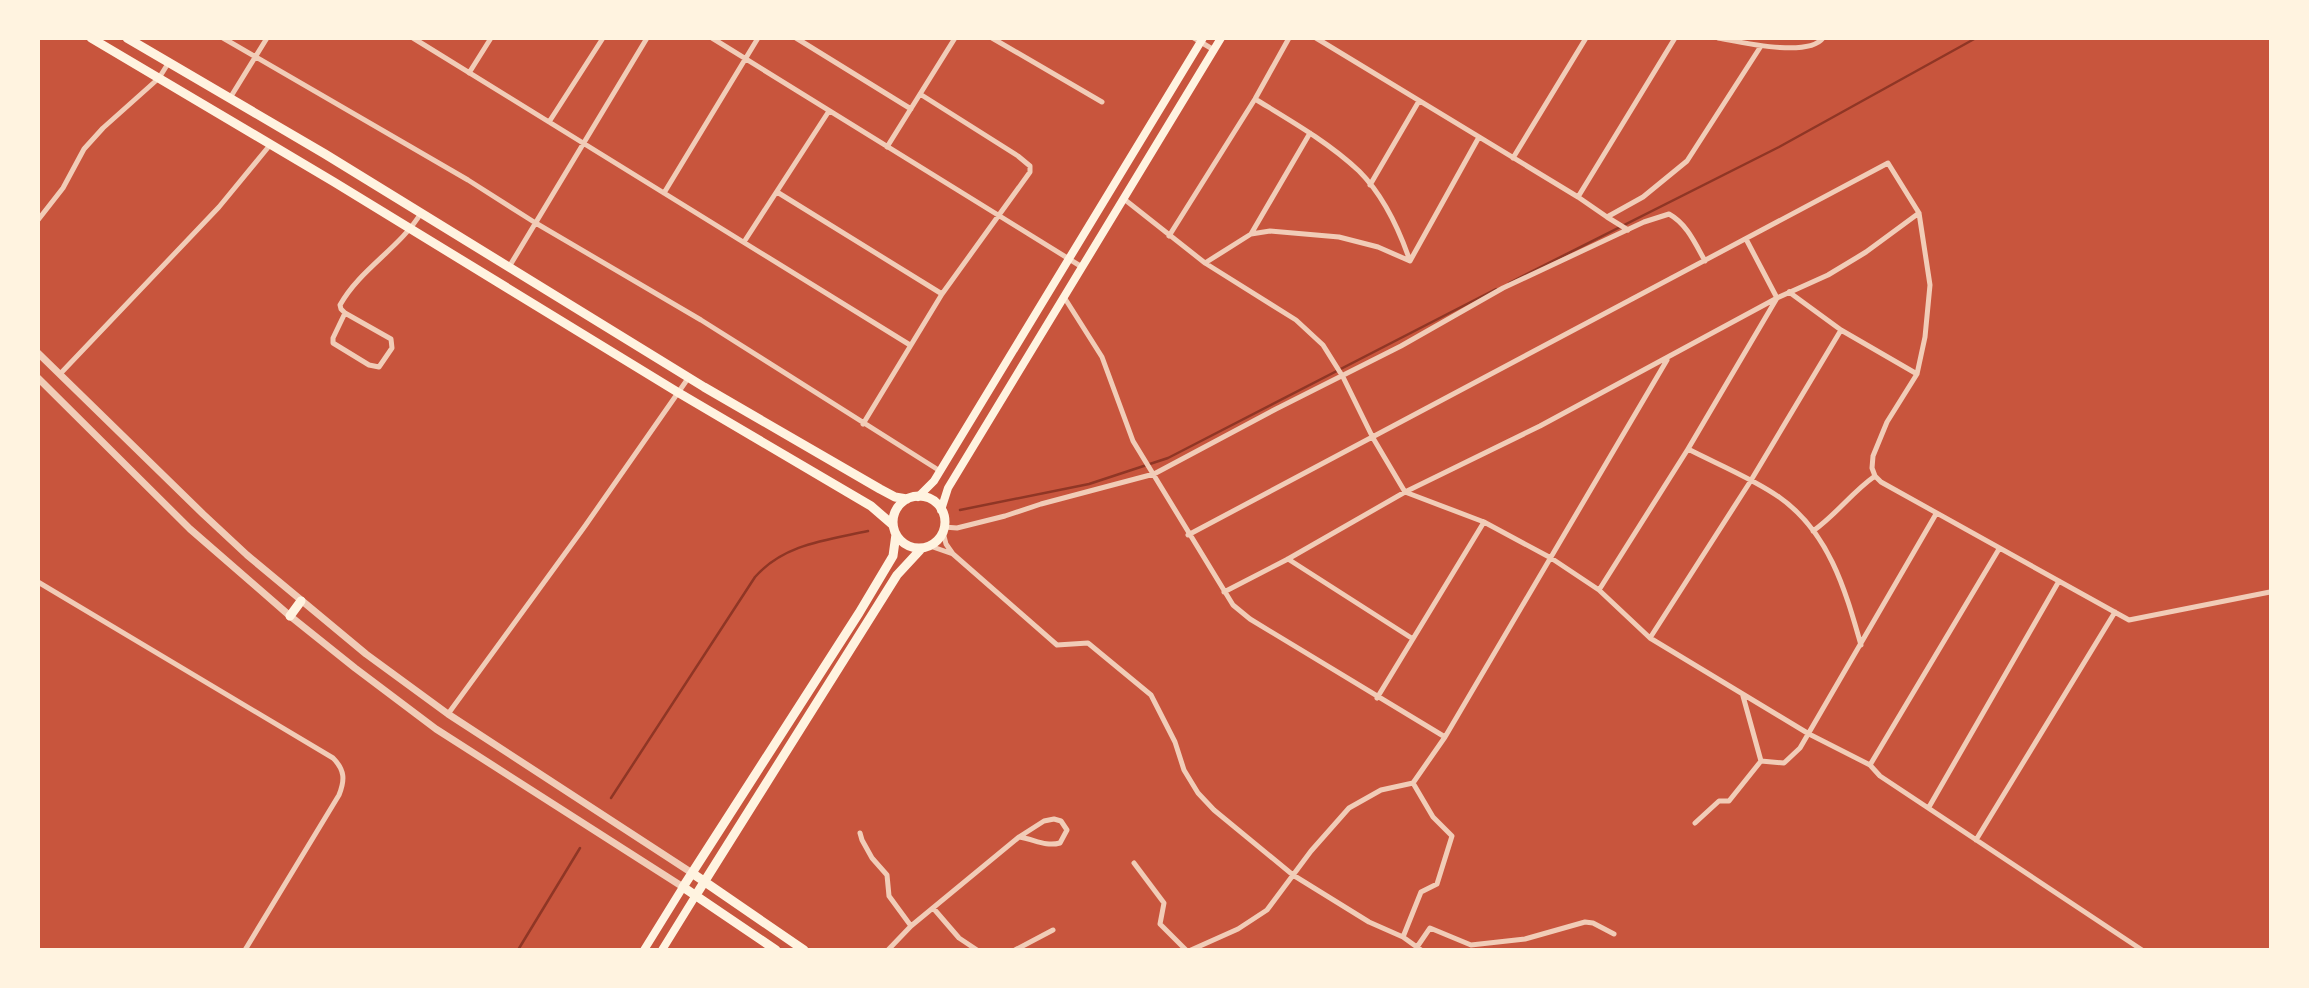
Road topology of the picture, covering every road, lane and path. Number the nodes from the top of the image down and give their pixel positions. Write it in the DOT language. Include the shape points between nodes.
graph roads {
  1 [pos="91,38"];
  2 [pos="127,38"];
  3 [pos="223,38"];
  4 [pos="267,38"];
  5 [pos="413,38"];
  6 [pos="491,38"];
  7 [pos="603,38"];
  8 [pos="647,38"];
  9 [pos="712,38"];
  10 [pos="758,38"];
  11 [pos="796,38"];
  12 [pos="955,38"];
  13 [pos="992,38"];
  14 [pos="1221,38"];
  15 [pos="1289,38"];
  16 [pos="1316,38"];
  17 [pos="1586,38"];
  18 [pos="1662,38"];
  19 [pos="1718,38"];
  20 [pos="1823,38"];
  21 [pos="1200,40"];
  22 [pos="1673,41"];
  23 [pos="1761,46"];
  24 [pos="1214,50"];
  25 [pos="256,57"];
  26 [pos="746,59"];
  27 [pos="169,62"];
  28 [pos="470,73"];
  29 [pos="159,78"];
  30 [pos="920,94"];
  31 [pos="230,98"];
  32 [pos="1255,99"];
  33 [pos="1102,102"];
  34 [pos="1419,102"];
  35 [pos="911,109"];
  36 [pos="829,111"];
  37 [pos="549,122"];
  38 [pos="1310,133"];
  39 [pos="1479,137"];
  40 [pos="270,144"];
  41 [pos="583,144"];
  42 [pos="887,147"];
  43 [pos="324,154"];
  44 [pos="1133,154"];
  45 [pos="1513,158"];
  46 [pos="1147,161"];
  47 [pos="315,171"];
  48 [pos="1370,185"];
  49 [pos="777,192"];
  50 [pos="663,193"];
  51 [pos="1578,197"];
  52 [pos="1124,199"];
  53 [pos="421,213"];
  54 [pos="1919,213"];
  55 [pos="998,216"];
  56 [pos="1606,218"];
  57 [pos="38,220"];
  58 [pos="534,222"];
  59 [pos="411,229"];
  60 [pos="1627,229"];
  61 [pos="1251,234"];
  62 [pos="1169,236"];
  63 [pos="1746,239"];
  64 [pos="744,242"];
  65 [pos="1068,260"];
  66 [pos="1410,261"];
  67 [pos="1705,261"];
  68 [pos="1206,263"];
  69 [pos="509,267"];
  70 [pos="1082,267"];
  71 [pos="1790,292"];
  72 [pos="942,294"];
  73 [pos="1064,297"];
  74 [pos="1777,298"];
  75 [pos="345,313"];
  76 [pos="1842,330"];
  77 [pos="910,345"];
  78 [pos="38,353"];
  79 [pos="1668,358"];
  80 [pos="60,374"];
  81 [pos="1917,374"];
  82 [pos="1342,376"];
  83 [pos="689,377"];
  84 [pos="38,378"];
  85 [pos="679,393"];
  86 [pos="863,424"];
  87 [pos="1373,438"];
  88 [pos="1688,449"];
  89 [pos="940,471"];
  90 [pos="1154,474"];
  91 [pos="1875,476"];
  92 [pos="1750,482"];
  93 [pos="1405,492"];
  94 [pos="918,496"];
  95 [pos="907,499"];
  96 [pos="941,510"];
  97 [pos="1936,514"];
  98 [pos="1484,522"];
  99 [pos="894,530"];
  100 [pos="943,530"];
  101 [pos="1813,531"];
  102 [pos="1188,535"];
  103 [pos="926,547"];
  104 [pos="1999,549"];
  105 [pos="953,554"];
  106 [pos="1551,558"];
  107 [pos="1288,559"];
  108 [pos="2059,581"];
  109 [pos="38,582"];
  110 [pos="1599,590"];
  111 [pos="2270,592"];
  112 [pos="1224,593"];
  113 [pos="301,601"];
  114 [pos="2115,612"];
  115 [pos="290,616"];
  116 [pos="1650,638"];
  117 [pos="1413,639"];
  118 [pos="1861,645"];
  119 [pos="1743,696"];
  120 [pos="1377,698"];
  121 [pos="448,713"];
  122 [pos="1809,734"];
  123 [pos="1445,737"];
  124 [pos="1760,761"];
  125 [pos="1870,765"];
  126 [pos="1413,783"];
  127 [pos="1929,807"];
  128 [pos="1695,823"];
  129 [pos="860,833"];
  130 [pos="1019,837"];
  131 [pos="1976,840"];
  132 [pos="1134,863"];
  133 [pos="692,873"];
  134 [pos="1293,875"];
  135 [pos="705,882"];
  136 [pos="683,887"];
  137 [pos="696,895"];
  138 [pos="934,909"];
  139 [pos="911,926"];
  140 [pos="1053,930"];
  141 [pos="1614,934"];
  142 [pos="1403,937"];
  143 [pos="1419,948"];
  144 [pos="245,950"];
  145 [pos="644,950"];
  146 [pos="662,950"];
  147 [pos="776,950"];
  148 [pos="804,950"];
  149 [pos="888,950"];
  150 [pos="977,950"];
  151 [pos="1016,950"];
  152 [pos="1188,950"];
  153 [pos="2142,950"];
  1 -- 29 [label="main road"];
  2 -- 27 [label="main road"];
  3 -- 25 [label="street"];
  4 -- 25 [label="street"];
  5 -- 28 [label="street"];
  6 -- 28 [label="street"];
  7 -- 37 [label="street"];
  8 -- 41 [label="street"];
  9 -- 26 [label="street"];
  10 -- 26 [label="street"];
  11 -- 35 [label="street"];
  12 -- 30 [label="street"];
  13 -- 33 [label="street"];
  14 -- 24 [label="main road"];
  15 -- 32 [label="street"];
  16 -- 34 [label="street"];
  17 -- 45 [label="street"];
  18 -- 22 [label="street"];
  19 -- 23 [label="street"];
  20 -- 23 [label="street" via="1803,47"];
  21 -- 24 [label="street"];
  21 -- 44 [label="main road"];
  22 -- 51 [label="street"];
  23 -- 56 [label="street" via="1687,161 1643,197"];
  24 -- 46 [label="main road"];
  25 -- 31 [label="street"];
  25 -- 58 [label="street"];
  26 -- 36 [label="street"];
  26 -- 50 [label="street"];
  27 -- 29 [label="street"];
  27 -- 31 [label="main road"];
  28 -- 37 [label="street"];
  29 -- 40 [label="main road"];
  29 -- 57 [label="street" via="84,149 63,188"];
  30 -- 35 [label="street"];
  30 -- 55 [label="street" via="1030,166"];
  31 -- 43 [label="main road"];
  32 -- 38 [label="street"];
  32 -- 62 [label="street"];
  34 -- 39 [label="street"];
  34 -- 48 [label="street"];
  35 -- 42 [label="street"];
  36 -- 42 [label="street"];
  36 -- 49 [label="street"];
  37 -- 41 [label="street"];
  38 -- 48 [label="street"];
  38 -- 61 [label="street"];
  39 -- 45 [label="street"];
  39 -- 66 [label="street"];
  40 -- 47 [label="main road"];
  40 -- 80 [label="street" via="219,207"];
  41 -- 50 [label="street"];
  41 -- 58 [label="street"];
  42 -- 55 [label="street"];
  43 -- 47 [label="main road"];
  43 -- 53 [label="main road"];
  44 -- 46 [label="main road"];
  44 -- 65 [label="main road"];
  45 -- 51 [label="street"];
  46 -- 52 [label="main road"];
  47 -- 59 [label="main road"];
  48 -- 66 [label="street" via="1399,230"];
  49 -- 64 [label="street"];
  49 -- 72 [label="street"];
  50 -- 64 [label="street"];
  51 -- 56 [label="street"];
  52 -- 62 [label="street"];
  52 -- 70 [label="main road"];
  53 -- 59 [label="street"];
  53 -- 69 [label="main road"];
  54 -- 63 [label="street" via="1888,163"];
  54 -- 71 [label="street" via="1866,252"];
  54 -- 81 [label="street" via="1930,285"];
  55 -- 65 [label="street"];
  55 -- 72 [label="street"];
  56 -- 60 [label="street"];
  58 -- 69 [label="street"];
  58 -- 86 [label="street" via="701,320"];
  59 -- 75 [label="street" via="341,301"];
  59 -- 85 [label="main road"];
  60 -- 67 [label="street" via="1668,214 1686,227"];
  60 -- 82 [label="street" via="1503,288"];
  61 -- 66 [label="street" via="1339,237"];
  61 -- 68 [label="street"];
  62 -- 68 [label="street"];
  63 -- 67 [label="street"];
  63 -- 74 [label="street"];
  64 -- 77 [label="street"];
  65 -- 70 [label="street"];
  65 -- 89 [label="main road"];
  67 -- 87 [label="street"];
  68 -- 82 [label="street" via="1296,320 1323,345"];
  69 -- 83 [label="main road"];
  70 -- 73 [label="main road"];
  71 -- 74 [label="street"];
  71 -- 76 [label="street"];
  72 -- 77 [label="street"];
  73 -- 90 [label="street" via="1102,357 1133,441"];
  73 -- 96 [label="main road" via="948,488"];
  74 -- 79 [label="street"];
  74 -- 88 [label="street"];
  75 -- 75 [label="street" via="332,341 379,367 392,348 391,338"];
  76 -- 81 [label="street"];
  76 -- 92 [label="street"];
  77 -- 86 [label="street"];
  78 -- 80 [label="street"];
  79 -- 93 [label="street"];
  79 -- 106 [label="street"];
  80 -- 113 [label="street" via="212,523"];
  81 -- 91 [label="street" via="1887,422 1873,456"];
  82 -- 87 [label="street"];
  82 -- 90 [label="street"];
  83 -- 85 [label="street"];
  83 -- 95 [label="main road" via="880,489"];
  84 -- 115 [label="street" via="190,528"];
  85 -- 99 [label="main road" via="871,506"];
  85 -- 121 [label="street"];
  86 -- 89 [label="street"];
  87 -- 93 [label="street"];
  87 -- 102 [label="street"];
  88 -- 92 [label="street"];
  88 -- 110 [label="street"];
  89 -- 94 [label="main road"];
  90 -- 100 [label="street"];
  90 -- 102 [label="street"];
  91 -- 97 [label="street"];
  91 -- 101 [label="street"];
  92 -- 101 [label="street" via="1779,497"];
  92 -- 116 [label="street"];
  93 -- 98 [label="street"];
  93 -- 107 [label="street"];
  94 -- 95 [label="main road"];
  94 -- 96 [label="main road" via="932,500"];
  95 -- 99 [label="main road" via="896,510"];
  96 -- 100 [label="main road"];
  97 -- 104 [label="street"];
  97 -- 118 [label="street"];
  98 -- 106 [label="street"];
  98 -- 117 [label="street"];
  99 -- 103 [label="main road" via="907,545"];
  99 -- 133 [label="main road" via="893,556 886,570"];
  100 -- 103 [label="main road"];
  100 -- 105 [label="street"];
  101 -- 118 [label="street" via="1843,584"];
  102 -- 112 [label="street"];
  103 -- 105 [label="street"];
  103 -- 135 [label="main road" via="897,575"];
  104 -- 108 [label="street"];
  104 -- 125 [label="street"];
  105 -- 134 [label="street" via="1057,645 1088,643 1151,695 1198,793"];
  106 -- 110 [label="street"];
  106 -- 123 [label="street"];
  107 -- 112 [label="street"];
  107 -- 117 [label="street"];
  108 -- 114 [label="street"];
  108 -- 127 [label="street"];
  109 -- 144 [label="street" via="341,765 344,784"];
  110 -- 116 [label="street"];
  111 -- 114 [label="street" via="2129,620"];
  112 -- 120 [label="street" via="1250,619"];
  113 -- 115 [label="main road"];
  113 -- 121 [label="street"];
  114 -- 131 [label="street"];
  115 -- 136 [label="street" via="436,729"];
  116 -- 119 [label="street"];
  117 -- 120 [label="street"];
  118 -- 122 [label="street"];
  119 -- 122 [label="street"];
  119 -- 124 [label="street"];
  120 -- 123 [label="street"];
  121 -- 133 [label="street"];
  122 -- 124 [label="street" via="1784,763"];
  122 -- 125 [label="street"];
  123 -- 126 [label="street"];
  124 -- 128 [label="street" via="1730,801 1719,801"];
  125 -- 127 [label="street"];
  126 -- 134 [label="street" via="1381,790 1349,807"];
  126 -- 142 [label="street" via="1433,817 1452,836 1437,884 1421,892"];
  127 -- 131 [label="street"];
  129 -- 139 [label="street" via="887,875 889,896"];
  130 -- 130 [label="street" via="1054,819 1067,830 1060,844"];
  130 -- 138 [label="street"];
  131 -- 153 [label="street"];
  132 -- 152 [label="street" via="1164,903 1160,924"];
  133 -- 135 [label="main road"];
  133 -- 136 [label="main road"];
  134 -- 142 [label="street" via="1369,922"];
  134 -- 152 [label="street" via="1267,910 1251,922"];
  135 -- 137 [label="main road"];
  135 -- 148 [label="main road"];
  136 -- 137 [label="main road"];
  136 -- 145 [label="main road"];
  137 -- 146 [label="main road"];
  137 -- 147 [label="main road"];
  138 -- 139 [label="street"];
  138 -- 150 [label="street" via="959,938"];
  139 -- 149 [label="street"];
  140 -- 151 [label="street"];
  141 -- 143 [label="street" via="1585,922 1525,939 1471,945 1430,928"];
  142 -- 143 [label="street"];
}
